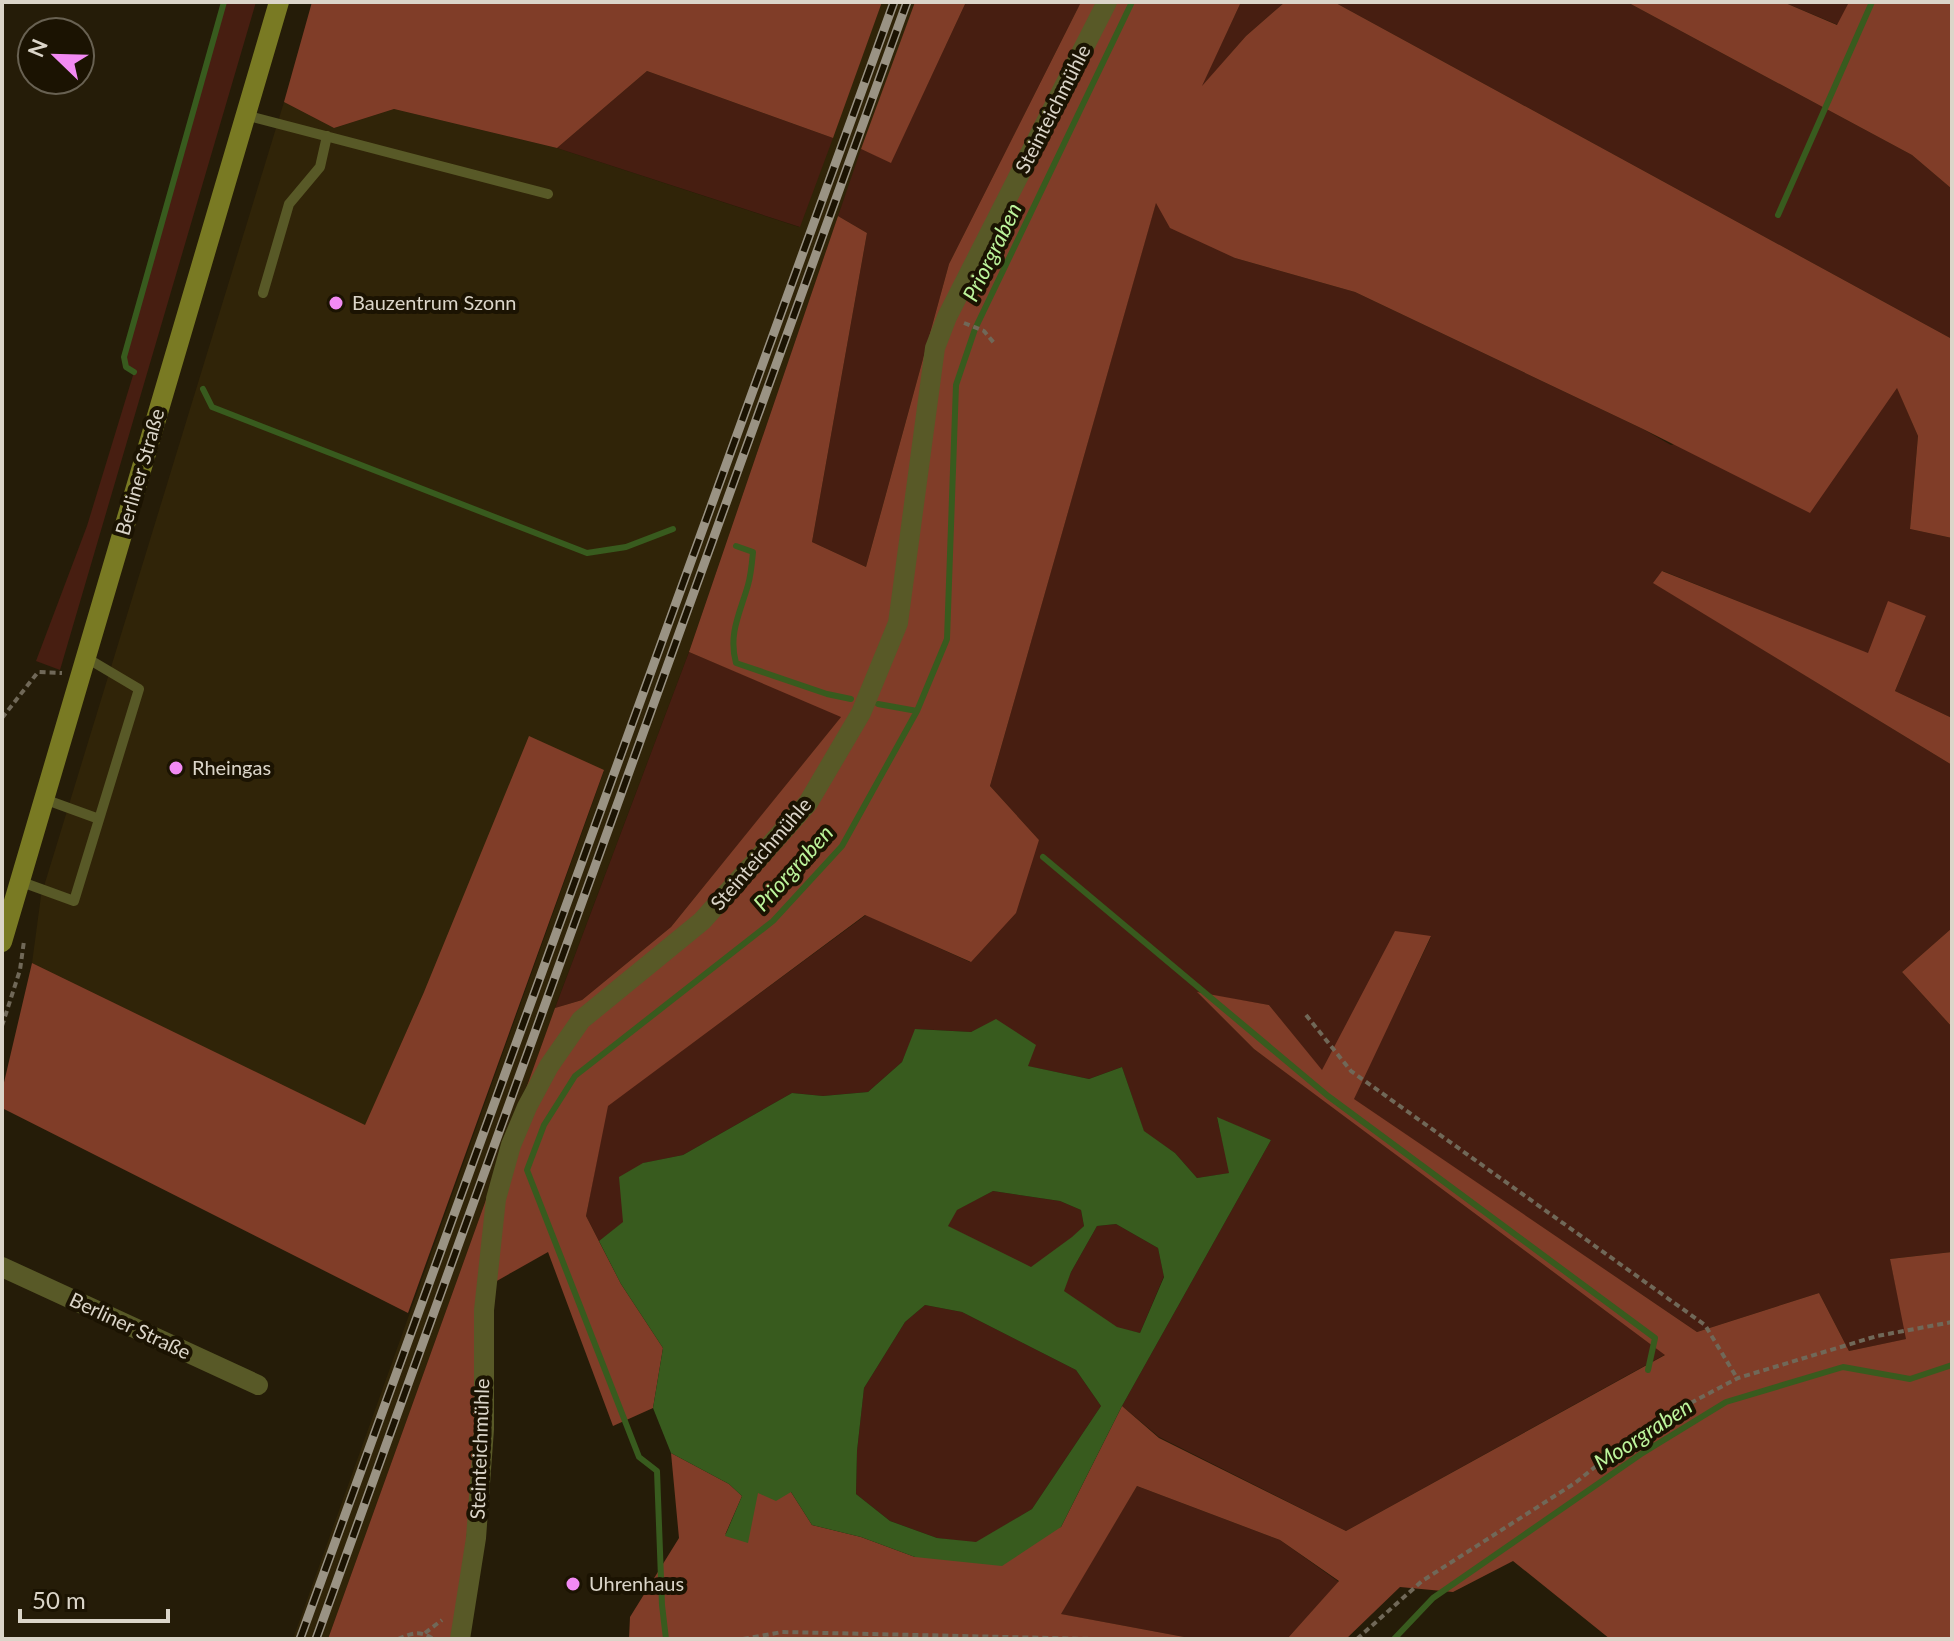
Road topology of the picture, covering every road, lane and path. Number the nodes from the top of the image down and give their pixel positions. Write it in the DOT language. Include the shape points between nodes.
graph roads {
  1 [pos="279,2"];
  2 [pos="1107,2"];
  3 [pos="245,115"];
  4 [pos="327,136"];
  5 [pos="548,194"];
  6 [pos="263,293"];
  7 [pos="965,324"];
  8 [pos="994,343"];
  9 [pos="83,665"];
  10 [pos="2,718"];
  11 [pos="44,799"];
  12 [pos="99,819"];
  13 [pos="19,881"];
  14 [pos="2,942"];
  15 [pos="20,970"];
  16 [pos="1306,1015"];
  17 [pos="2,1026"];
  18 [pos="2,1267"];
  19 [pos="1952,1322"];
  20 [pos="1738,1378"];
  21 [pos="258,1385"];
  22 [pos="398,1639"];
  23 [pos="433,1639"];
  24 [pos="460,1639"];
  25 [pos="743,1639"];
  26 [pos="1095,1639"];
  27 [pos="1357,1639"];
  1 -- 3 [label="main road, Berliner Straße"];
  2 -- 24 [label="street, Steinteichmühle" via="935,348 898,623 861,713 808,803 702,921 581,1020 549,1066 511,1145 496,1199 484,1310 484,1429 476,1538"];
  3 -- 4 [label="lane"];
  3 -- 9 [label="main road, Berliner Straße"];
  4 -- 5 [label="lane"];
  4 -- 6 [label="lane" via="320,167 289,204"];
  7 -- 8 [label="path" via="984,331"];
  9 -- 10 [label="path" via="38,672"];
  9 -- 11 [label="main road, Berliner Straße"];
  9 -- 12 [label="lane" via="139,689"];
  11 -- 12 [label="lane"];
  11 -- 13 [label="main road, Berliner Straße"];
  12 -- 13 [label="lane" via="74,901"];
  13 -- 14 [label="main road, Berliner Straße"];
  15 -- 17 [label="path"];
  16 -- 20 [label="path" via="1351,1071 1705,1325"];
  18 -- 21 [label="street, Berliner Straße"];
  19 -- 20 [label="path" via="1877,1336"];
  20 -- 27 [label="path" via="1645,1427 1575,1483 1422,1581"];
  22 -- 23 [label="path" via="413,1632"];
  25 -- 26 [label="path" via="782,1632"];
}
